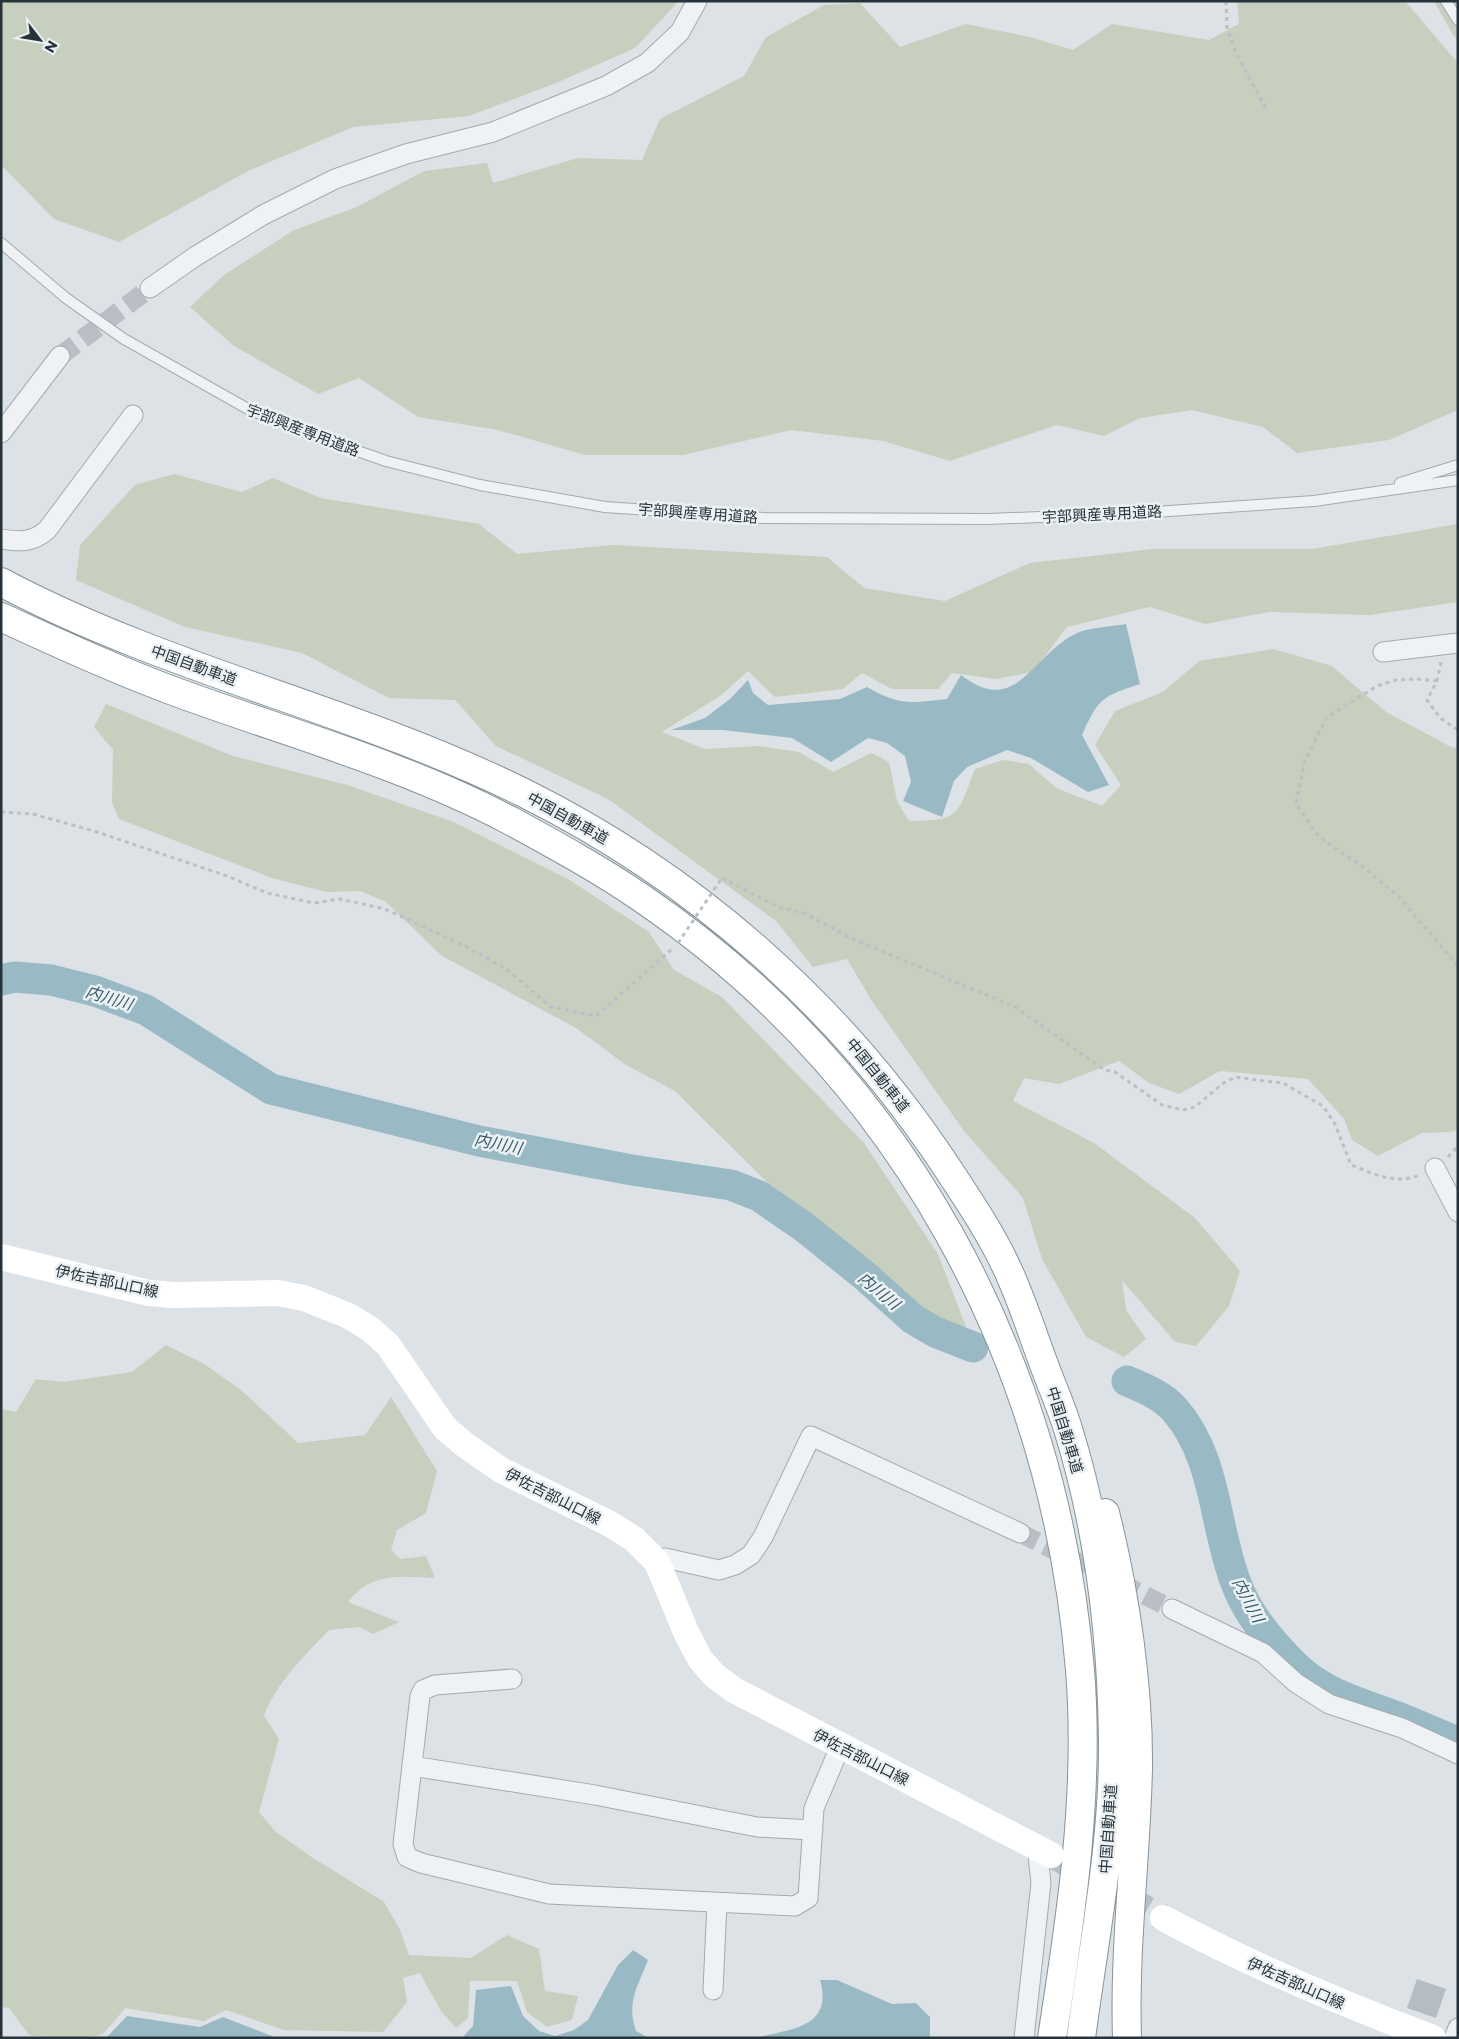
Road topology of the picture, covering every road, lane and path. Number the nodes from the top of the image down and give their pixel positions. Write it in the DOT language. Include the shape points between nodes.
graph roads {
  1 [pos="697,1"];
  2 [pos="1226,1"];
  3 [pos="1446,1"];
  4 [pos="1458,20"];
  5 [pos="1266,109"];
  6 [pos="1,243"];
  7 [pos="150,288"];
  8 [pos="60,356"];
  9 [pos="134,415"];
  10 [pos="1,433"];
  11 [pos="1458,465"];
  12 [pos="1458,480"];
  13 [pos="1371,492"];
  14 [pos="1,539"];
  15 [pos="1,582"];
  16 [pos="1,617"];
  17 [pos="1451,644"];
  18 [pos="1383,652"];
  19 [pos="1437,681"];
  20 [pos="1458,730"];
  21 [pos="1,812"];
  22 [pos="1458,966"];
  23 [pos="1435,1168"];
  24 [pos="1458,1212"];
  25 [pos="1,1256"];
  26 [pos="1018,1292"];
  27 [pos="1020,1533"];
  28 [pos="657,1562"];
  29 [pos="1172,1609"];
  30 [pos="512,1679"];
  31 [pos="840,1747"];
  32 [pos="1458,1754"];
  33 [pos="412,1766"];
  34 [pos="813,1830"];
  35 [pos="1044,1851"];
  36 [pos="717,1903"];
  37 [pos="1163,1918"];
  38 [pos="713,1990"];
  39 [pos="1458,2028"];
  40 [pos="1024,2038"];
  41 [pos="1052,2038"];
  42 [pos="1081,2038"];
  43 [pos="1127,2038"];
  44 [pos="1433,2038"];
  45 [pos="1454,2038"];
  1 -- 7 [label="street" via="680,32 646,63 606,86 493,132 406,154 335,179 263,215"];
  2 -- 5 [label="path" via="1227,26 1236,53"];
  3 -- 4 [label="lane"];
  6 -- 13 [label="lane, 宇部興産専用道路" via="66,298 124,339 248,409 386,461 480,485 605,506 764,518 988,519 1140,513 1314,501"];
  8 -- 10 [label="street"];
  9 -- 14 [label="street" via="47,530 36,539 19,542"];
  11 -- 13 [label="lane"];
  12 -- 13 [label="lane, 宇部興産専用道路"];
  15 -- 26 [label="highway, 中国自動車道" via="62,612 172,658 429,750 479,772 595,831 672,882 749,941 860,1051 898,1098 978,1215"];
  16 -- 41 [label="highway, 中国自動車道" via="80,655 465,799 600,872 644,899 724,961 764,997 808,1040 892,1143 953,1237 995,1323 1048,1475 1069,1577 1080,1672 1079,1824"];
  17 -- 18 [label="street"];
  17 -- 19 [label="path"];
  19 -- 20 [label="path" via="1427,700 1440,718"];
  19 -- 22 [label="path" via="1396,680 1377,686 1327,717 1304,763 1296,804 1319,837 1398,896"];
  21 -- 23 [label="path, bridge" via="34,814 94,831 227,876 267,893 314,903 340,899 385,909 467,947 509,971 551,1007 596,1016 678,943 722,878 778,907 804,913 853,939 1015,1007 1162,1105 1183,1110 1195,1107 1235,1077 1283,1083 1323,1106 1335,1124 1351,1165 1388,1179 1410,1179"];
  23 -- 24 [label="street"];
  25 -- 28 [label="main road, 伊佐吉部山口線" via="149,1293 278,1293 304,1298 349,1316 388,1345 445,1428 465,1446 525,1483 612,1525 634,1539"];
  26 -- 42 [label="highway, 中国自動車道" via="1067,1427 1086,1496 1111,1673 1113,1749 1104,1887"];
  26 -- 43 [label="highway" via="1084,1434 1115,1553 1128,1637 1138,1766 1127,1972"];
  27 -- 28 [label="street" via="811,1436 764,1537 751,1555 719,1570 665,1558"];
  28 -- 31 [label="main road, 伊佐吉部山口線" via="686,1632 700,1659 714,1675 757,1704"];
  29 -- 32 [label="street" via="1263,1653 1296,1683 1329,1704 1402,1728"];
  30 -- 33 [label="street" via="435,1685 423,1690"];
  31 -- 34 [label="street" via="814,1808"];
  31 -- 35 [label="main road, 伊佐吉部山口線"];
  33 -- 34 [label="street" via="595,1795 758,1827"];
  33 -- 36 [label="street" via="403,1844 407,1856 420,1864 549,1894"];
  34 -- 36 [label="street" via="808,1898 795,1906"];
  35 -- 40 [label="street"];
  36 -- 38 [label="street"];
  37 -- 44 [label="main road, 伊佐吉部山口線" via="1226,1952 1351,2007"];
  39 -- 45 [label="street"];
}
